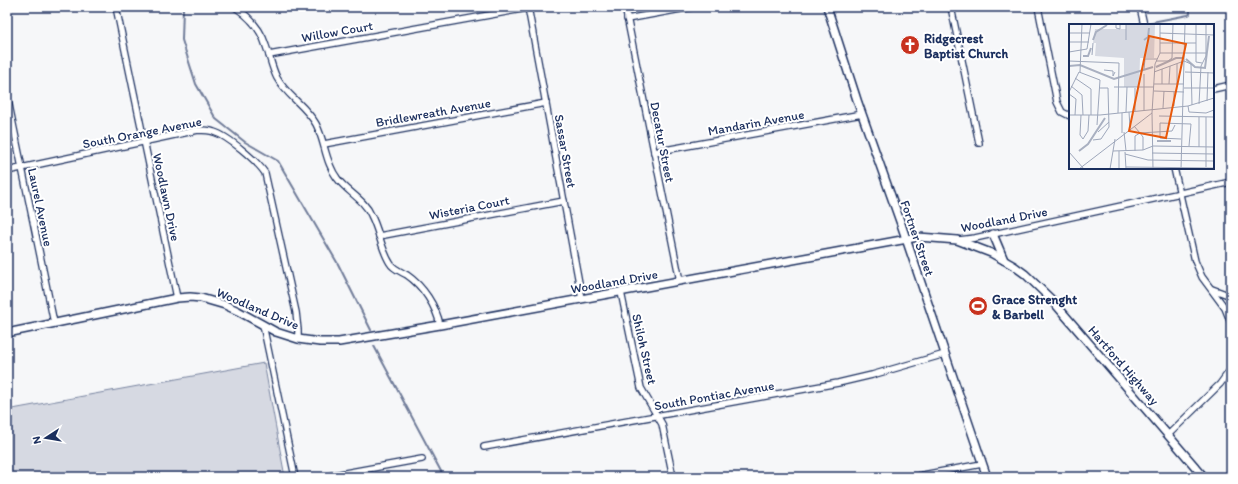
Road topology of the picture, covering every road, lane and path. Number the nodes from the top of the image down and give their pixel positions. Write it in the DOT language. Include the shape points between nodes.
graph roads {
  1 [pos="116,7"];
  2 [pos="235,7"];
  3 [pos="528,7"];
  4 [pos="625,7"];
  5 [pos="692,7"];
  6 [pos="827,7"];
  7 [pos="951,7"];
  8 [pos="1038,7"];
  9 [pos="1140,7"];
  10 [pos="627,19"];
  11 [pos="1144,24"];
  12 [pos="269,55"];
  13 [pos="1231,85"];
  14 [pos="1214,89"];
  15 [pos="7,95"];
  16 [pos="546,103"];
  17 [pos="862,114"];
  18 [pos="1069,116"];
  19 [pos="144,142"];
  20 [pos="324,144"];
  21 [pos="978,144"];
  22 [pos="654,152"];
  23 [pos="22,168"];
  24 [pos="1174,169"];
  25 [pos="7,171"];
  26 [pos="1231,182"];
  27 [pos="1180,194"];
  28 [pos="564,201"];
  29 [pos="993,234"];
  30 [pos="379,236"];
  31 [pos="906,240"];
  32 [pos="957,240"];
  33 [pos="1004,260"];
  34 [pos="680,281"];
  35 [pos="1212,289"];
  36 [pos="621,292"];
  37 [pos="1231,296"];
  38 [pos="177,298"];
  39 [pos="582,299"];
  40 [pos="54,323"];
  41 [pos="1231,323"];
  42 [pos="263,325"];
  43 [pos="440,325"];
  44 [pos="7,333"];
  45 [pos="298,339"];
  46 [pos="945,354"];
  47 [pos="1231,368"];
  48 [pos="1231,378"];
  49 [pos="1223,380"];
  50 [pos="658,416"];
  51 [pos="1168,435"];
  52 [pos="484,447"];
  53 [pos="422,459"];
  54 [pos="982,464"];
  55 [pos="295,477"];
  56 [pos="323,477"];
  57 [pos="673,477"];
  58 [pos="912,477"];
  59 [pos="987,477"];
  60 [pos="1204,477"];
  1 -- 19 [label="street, Woodlawn Drive"];
  2 -- 12 [label="street" via="256,25"];
  3 -- 12 [label="street, Willow Court"];
  3 -- 16 [label="street, Sassar Street"];
  4 -- 10 [label="street, Decatur Street"];
  5 -- 10 [label="street"];
  6 -- 17 [label="main road, Fortner Street"];
  7 -- 21 [label="street"];
  8 -- 18 [label="street" via="1058,106"];
  9 -- 11 [label="street"];
  10 -- 22 [label="street, Decatur Street"];
  12 -- 20 [label="street" via="273,70 281,84 312,118"];
  13 -- 14 [label="street"];
  15 -- 23 [label="street, Laurel Avenue"];
  16 -- 20 [label="street, Bridlewreath Avenue"];
  16 -- 28 [label="street, Sassar Street"];
  17 -- 22 [label="street, Mandarin Avenue"];
  17 -- 31 [label="main road, Fortner Street"];
  19 -- 23 [label="street, South Orange Avenue"];
  19 -- 38 [label="street, Woodlawn Drive"];
  19 -- 45 [label="street, South Orange Avenue" via="198,130 213,131 256,161 265,173 269,189 296,312"];
  20 -- 30 [label="street" via="331,169 367,207"];
  22 -- 34 [label="street, Decatur Street"];
  23 -- 25 [label="street, South Orange Avenue"];
  23 -- 40 [label="street, Laurel Avenue"];
  24 -- 27 [label="street"];
  26 -- 27 [label="street, Woodland Drive"];
  27 -- 29 [label="street, Woodland Drive"];
  27 -- 35 [label="street" via="1195,261 1202,277"];
  28 -- 30 [label="street, Wisteria Court"];
  28 -- 39 [label="street, Sassar Street"];
  29 -- 32 [label="street, Woodland Drive"];
  29 -- 33 [label="main road"];
  30 -- 43 [label="street" via="390,263 413,280 427,296 438,314"];
  31 -- 32 [label="main road, Woodland Drive" via="918,237"];
  31 -- 34 [label="main road, Woodland Drive"];
  31 -- 46 [label="main road, Fortner Street"];
  32 -- 33 [label="main road, Hartford Highway"];
  33 -- 51 [label="main road, Hartford Highway" via="1025,274 1051,298"];
  34 -- 36 [label="main road, Woodland Drive"];
  35 -- 37 [label="street"];
  35 -- 41 [label="street" via="1225,308"];
  36 -- 39 [label="main road, Woodland Drive"];
  36 -- 50 [label="street, Shiloh Street" via="640,384"];
  38 -- 40 [label="main road, Woodland Drive"];
  38 -- 42 [label="main road, Woodland Drive" via="211,300"];
  39 -- 43 [label="main road, Woodland Drive"];
  40 -- 44 [label="main road, Woodland Drive"];
  42 -- 45 [label="main road, Woodland Drive"];
  42 -- 55 [label="street"];
  43 -- 45 [label="main road, Woodland Drive" via="339,342"];
  46 -- 50 [label="street, South Pontiac Avenue" via="838,383"];
  46 -- 54 [label="main road, Fortner Street"];
  47 -- 49 [label="street"];
  48 -- 49 [label="street"];
  49 -- 51 [label="street"];
  50 -- 52 [label="street, South Pontiac Avenue"];
  50 -- 57 [label="street, Shiloh Street"];
  51 -- 60 [label="main road, Hartford Highway"];
  53 -- 56 [label="street"];
  54 -- 58 [label="street"];
  54 -- 59 [label="main road, Fortner Street"];
}
